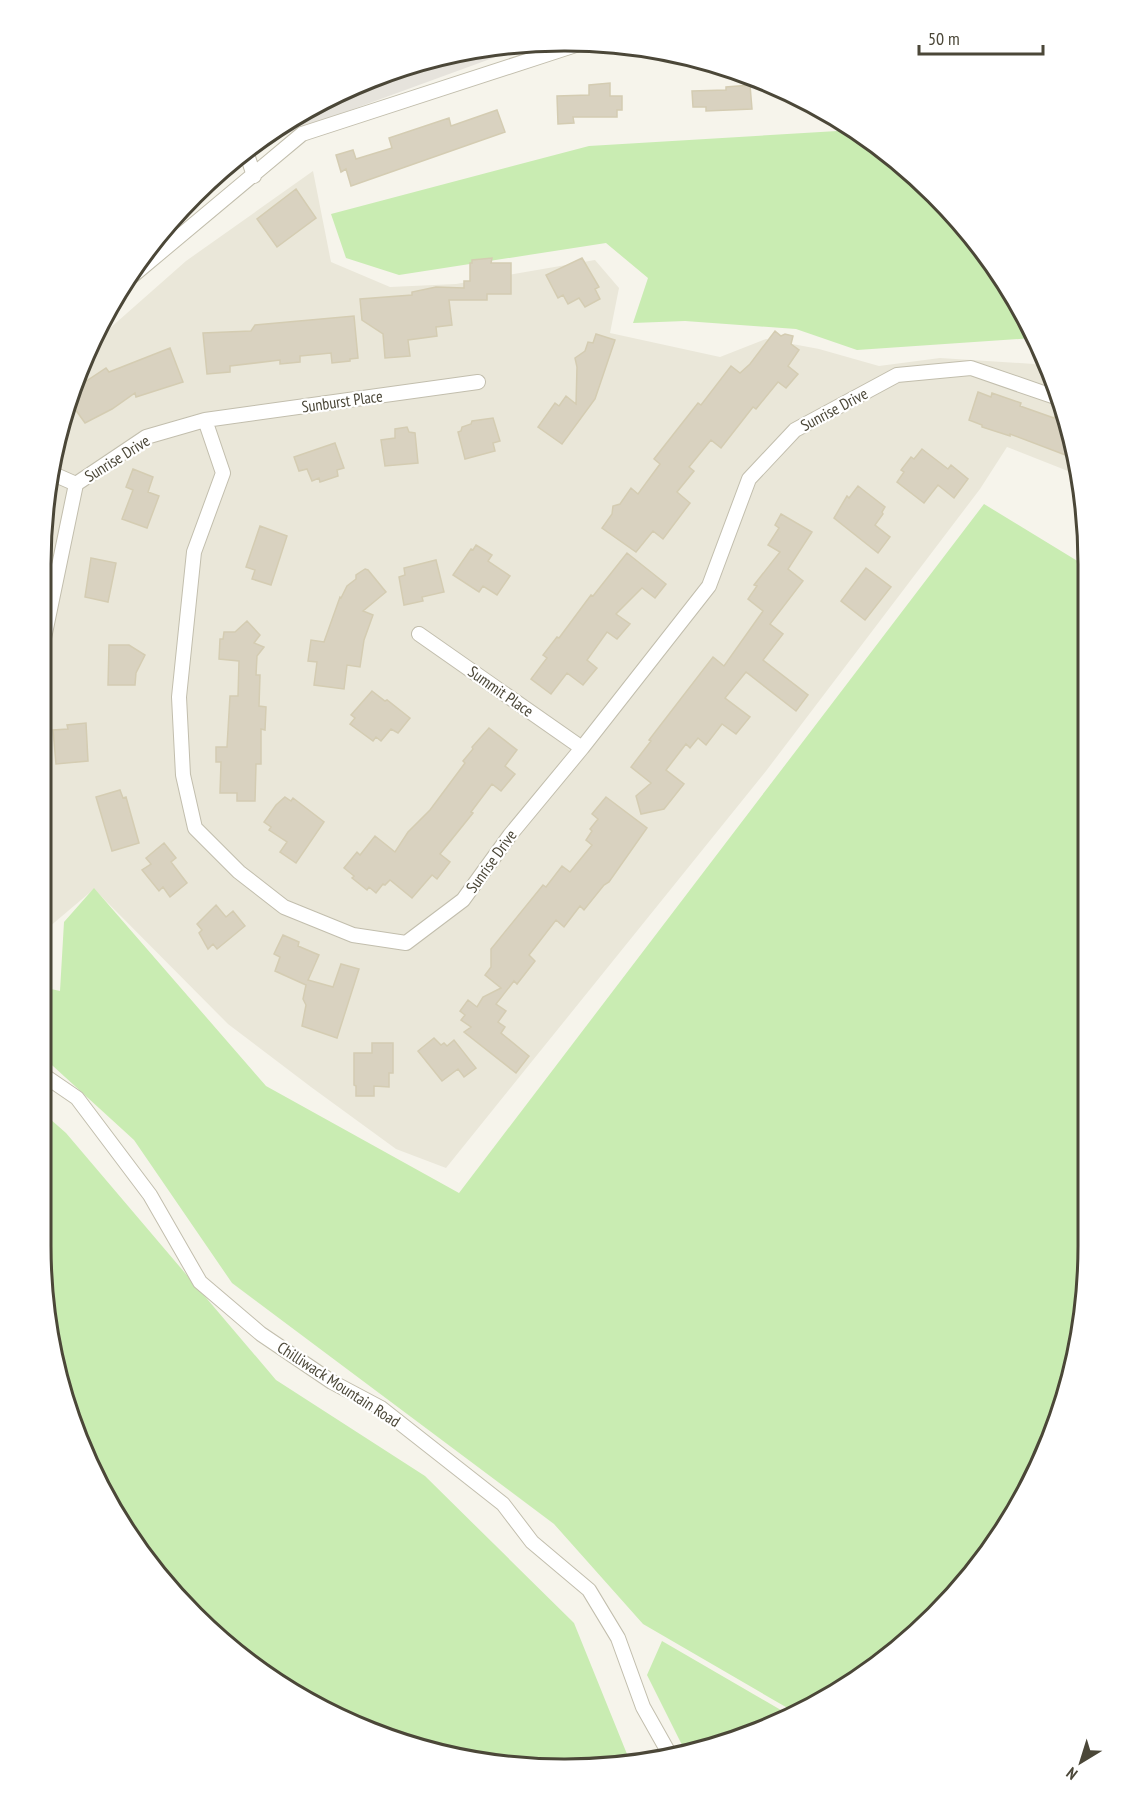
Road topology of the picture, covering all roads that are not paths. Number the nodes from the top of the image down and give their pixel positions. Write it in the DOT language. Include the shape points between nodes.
graph roads {
  1 [pos="557,51"];
  2 [pos="249,160"];
  3 [pos="254,176"];
  4 [pos="151,261"];
  5 [pos="478,382"];
  6 [pos="1049,395"];
  7 [pos="205,420"];
  8 [pos="59,476"];
  9 [pos="76,484"];
  10 [pos="51,604"];
  11 [pos="419,634"];
  12 [pos="582,748"];
  13 [pos="51,1080"];
  14 [pos="666,1749"];
  1 -- 3 [label="street" via="302,134"];
  2 -- 3 [label="street"];
  3 -- 4 [label="street"];
  5 -- 7 [label="street, Sunburst Place"];
  6 -- 12 [label="street, Sunrise Drive" via="971,368 897,375 795,430 748,479 709,586"];
  7 -- 9 [label="street, Sunrise Drive" via="146,437"];
  7 -- 12 [label="street, Sunrise Drive" via="223,472 194,552 179,697 183,775 195,828 239,872 284,907 353,935 406,943 463,900 510,835"];
  8 -- 9 [label="street, Sunrise Drive"];
  9 -- 10 [label="street"];
  11 -- 12 [label="street, Summit Place"];
  13 -- 14 [label="street, Chilliwack Mountain Road" via="77,1098 150,1195 200,1282 261,1334 332,1382 381,1408 503,1504 532,1542 589,1590 618,1638 643,1707"];
}
